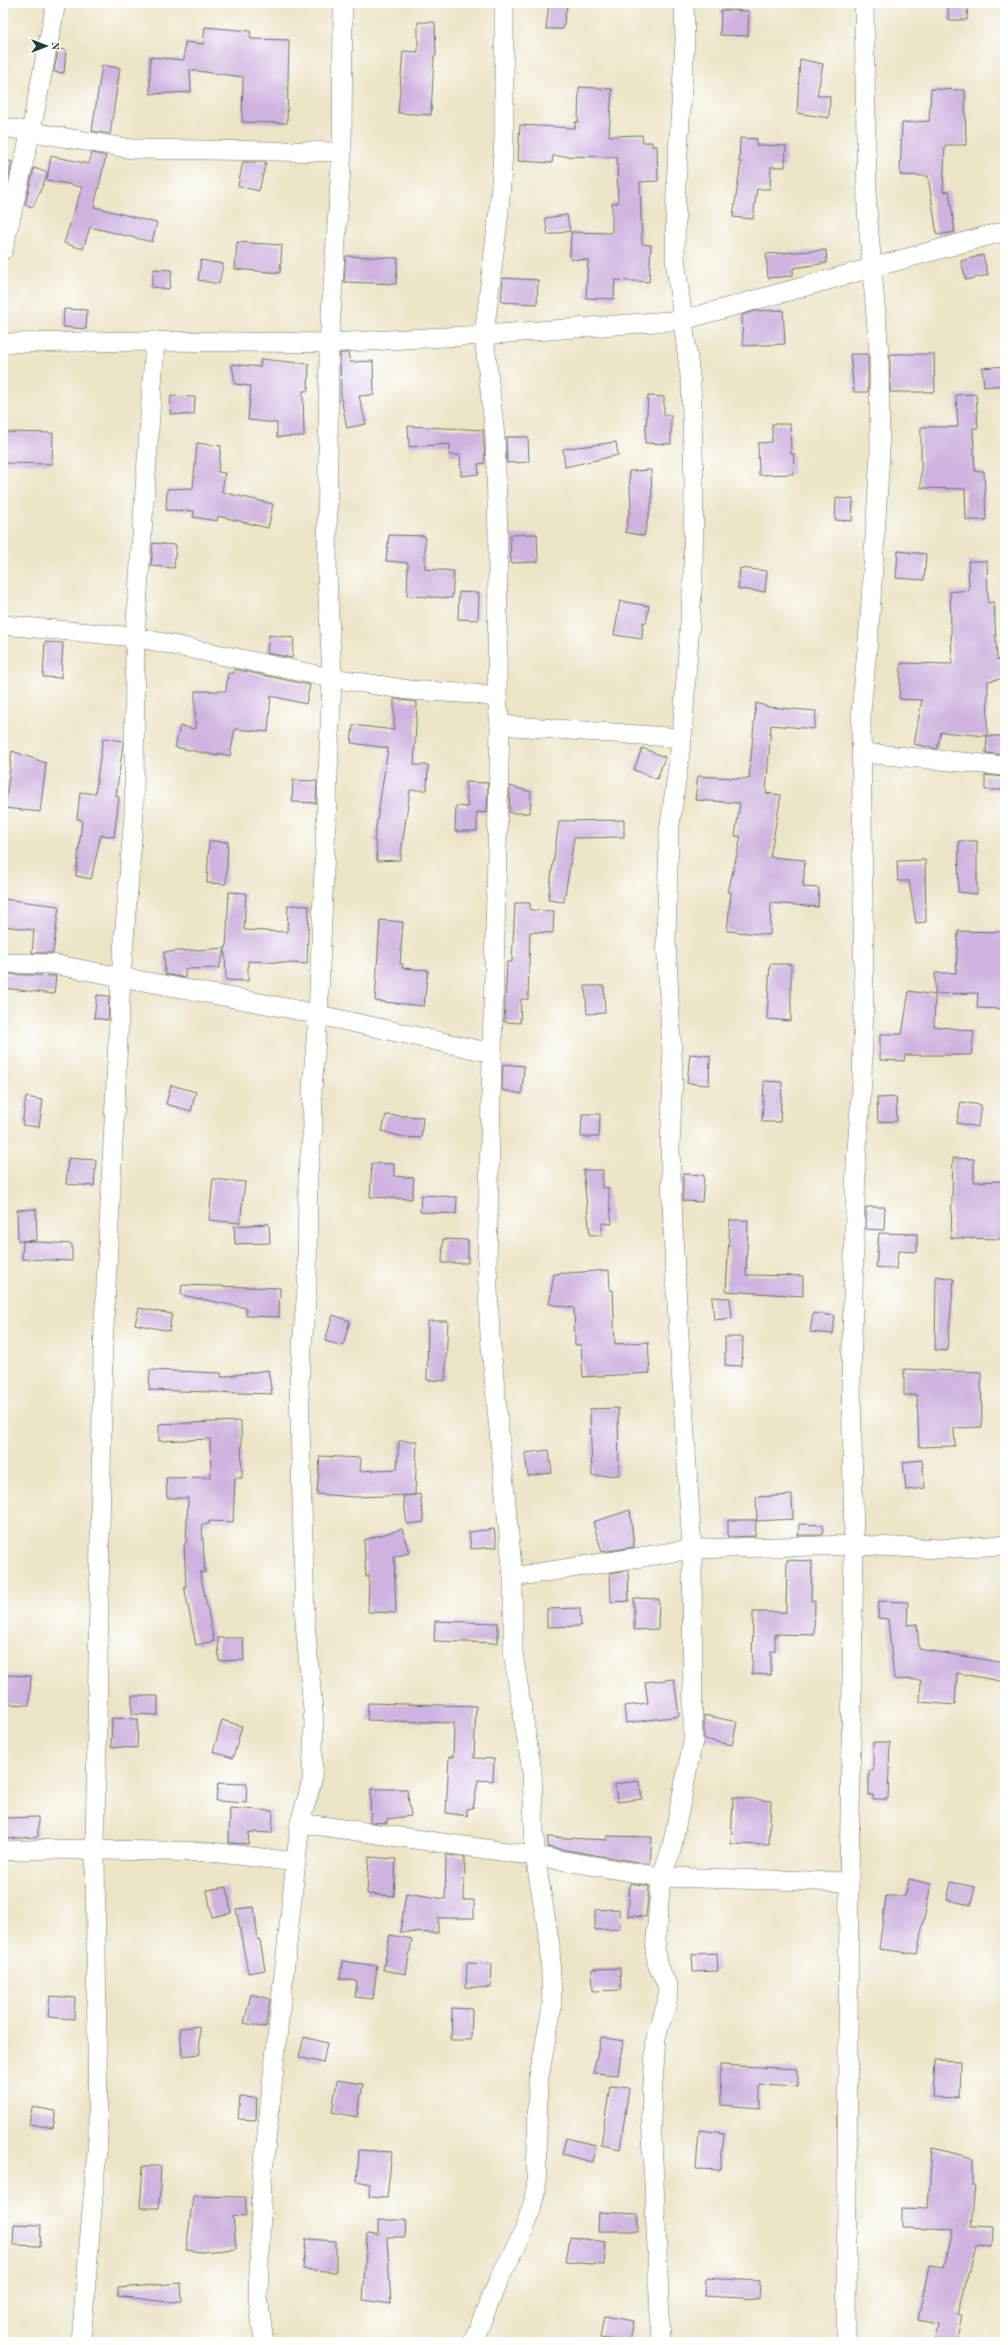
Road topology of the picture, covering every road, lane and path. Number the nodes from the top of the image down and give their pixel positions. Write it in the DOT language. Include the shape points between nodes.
graph roads {
  1 [pos="56,3"];
  2 [pos="343,3"];
  3 [pos="504,3"];
  4 [pos="684,3"];
  5 [pos="864,3"];
  6 [pos="3,127"];
  7 [pos="31,131"];
  8 [pos="342,152"];
  9 [pos="1005,230"];
  10 [pos="3,250"];
  11 [pos="872,268"];
  12 [pos="683,320"];
  13 [pos="484,335"];
  14 [pos="155,341"];
  15 [pos="3,343"];
  16 [pos="329,343"];
  17 [pos="3,624"];
  18 [pos="135,637"];
  19 [pos="332,678"];
  20 [pos="497,698"];
  21 [pos="500,725"];
  22 [pos="682,738"];
  23 [pos="863,753"];
  24 [pos="1005,766"];
  25 [pos="3,963"];
  26 [pos="121,978"];
  27 [pos="318,1016"];
  28 [pos="492,1053"];
  29 [pos="1005,1545"];
  30 [pos="854,1546"];
  31 [pos="692,1549"];
  32 [pos="513,1577"];
  33 [pos="300,1823"];
  34 [pos="95,1850"];
  35 [pos="3,1851"];
  36 [pos="535,1856"];
  37 [pos="296,1862"];
  38 [pos="661,1877"];
  39 [pos="849,1882"];
  40 [pos="81,2342"];
  41 [pos="264,2342"];
  42 [pos="473,2342"];
  43 [pos="661,2342"];
  44 [pos="846,2342"];
  1 -- 7 [label="street"];
  2 -- 8 [label="street"];
  3 -- 13 [label="street" via="504,139 499,212"];
  4 -- 12 [label="street" via="685,40 675,243"];
  5 -- 11 [label="street" via="865,149"];
  6 -- 7 [label="street"];
  7 -- 8 [label="street" via="132,150"];
  7 -- 10 [label="street"];
  8 -- 16 [label="street"];
  9 -- 11 [label="street"];
  11 -- 12 [label="street"];
  11 -- 23 [label="street" via="879,352 880,452 870,618 861,712"];
  12 -- 13 [label="street"];
  12 -- 22 [label="street" via="691,384 694,484 693,576"];
  13 -- 16 [label="street"];
  13 -- 20 [label="street" via="495,444 498,544"];
  14 -- 15 [label="street"];
  14 -- 16 [label="street"];
  14 -- 18 [label="street"];
  16 -- 19 [label="street" via="328,574"];
  17 -- 18 [label="street"];
  18 -- 19 [label="street"];
  18 -- 26 [label="street" via="134,813"];
  19 -- 20 [label="street" via="409,690 476,694"];
  19 -- 27 [label="street"];
  20 -- 21 [label="street"];
  21 -- 22 [label="street"];
  21 -- 28 [label="street"];
  22 -- 31 [label="street" via="669,832 666,940 673,1073 670,1147 674,1253"];
  23 -- 24 [label="street"];
  23 -- 30 [label="street" via="864,1004 856,1163 851,1384"];
  25 -- 26 [label="street" via="52,964"];
  26 -- 27 [label="street"];
  26 -- 34 [label="street" via="103,1348"];
  27 -- 28 [label="street"];
  27 -- 33 [label="street" via="312,1089 313,1127 308,1174 307,1288 299,1383 305,1622 314,1722 312,1781"];
  28 -- 32 [label="street" via="487,1264 490,1344"];
  29 -- 30 [label="street" via="940,1549"];
  30 -- 31 [label="street"];
  30 -- 39 [label="street"];
  31 -- 32 [label="street"];
  31 -- 38 [label="street" via="694,1741 671,1851"];
  32 -- 36 [label="street" via="513,1654 532,1772"];
  33 -- 36 [label="street"];
  33 -- 37 [label="street"];
  34 -- 35 [label="street"];
  34 -- 37 [label="street" via="211,1852"];
  34 -- 40 [label="street" via="98,2137"];
  36 -- 38 [label="street"];
  36 -- 42 [label="street" via="550,1945 552,2007 538,2082 536,2194 524,2231 498,2281"];
  37 -- 41 [label="street" via="262,2180 258,2297"];
  38 -- 39 [label="street"];
  38 -- 43 [label="street" via="655,1951 658,1966 668,1987 667,2003 656,2037 651,2114"];
  39 -- 44 [label="street"];
}
